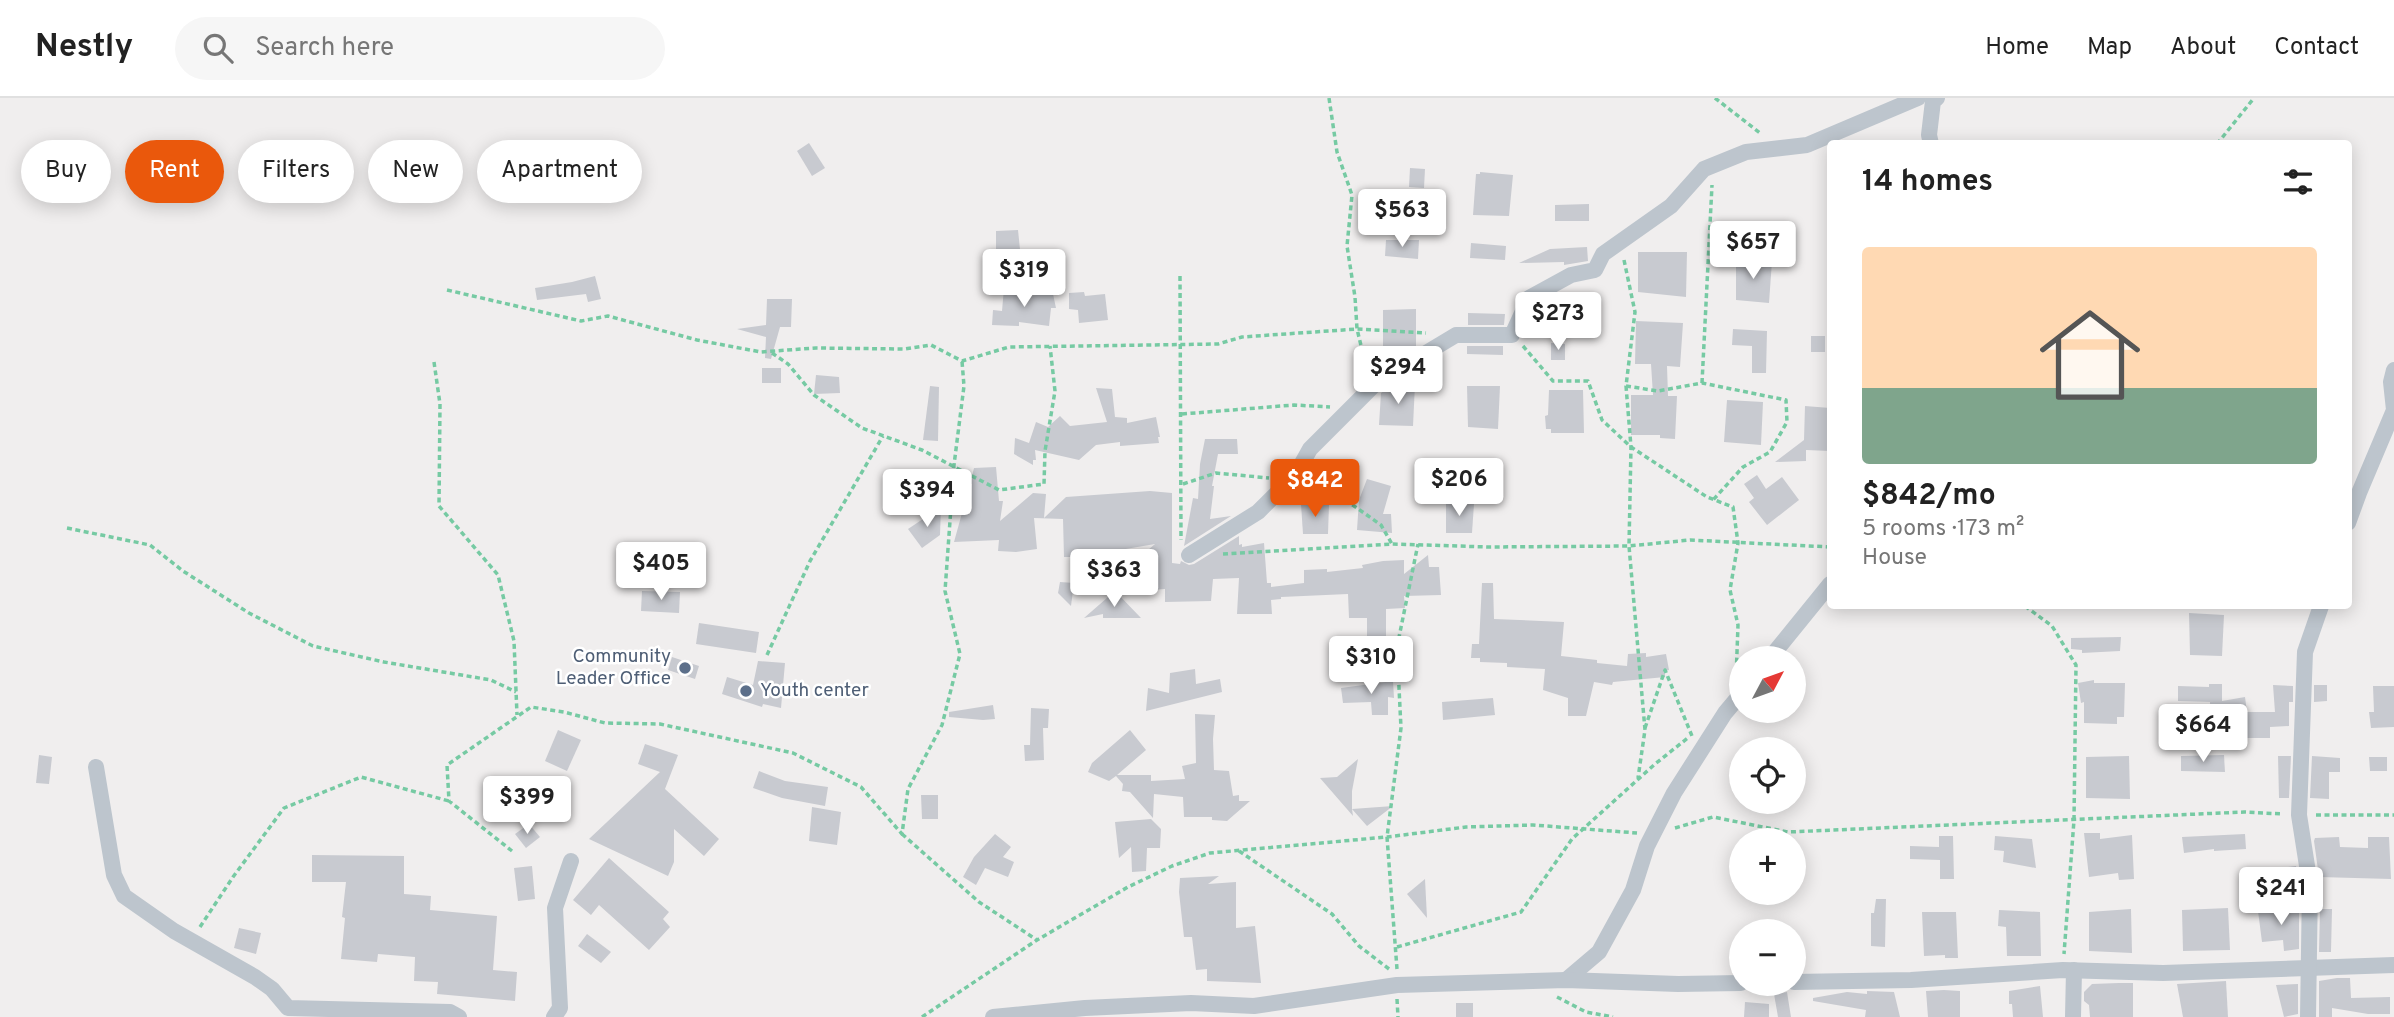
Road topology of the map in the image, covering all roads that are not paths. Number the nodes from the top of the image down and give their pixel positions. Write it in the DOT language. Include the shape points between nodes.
graph roads {
  1 [pos="1918,98"];
  2 [pos="1937,98"];
  3 [pos="1930,140"];
  4 [pos="2394,370"];
  5 [pos="2352,512"];
  6 [pos="1189,555"];
  7 [pos="1827,588"];
  8 [pos="2320,609"];
  9 [pos="1780,646"];
  10 [pos="1729,711"];
  11 [pos="96,767"];
  12 [pos="571,860"];
  13 [pos="2394,965"];
  14 [pos="2308,967"];
  15 [pos="2069,970"];
  16 [pos="1566,980"];
  17 [pos="1806,982"];
  18 [pos="1729,983"];
  19 [pos="1191,1003"];
  20 [pos="458,1017"];
  21 [pos="554,1017"];
  22 [pos="993,1017"];
  23 [pos="1211,1017"];
  24 [pos="2073,1017"];
  25 [pos="2308,1017"];
  1 -- 6 [label="street" via="1807,145 1746,152 1704,169 1671,206 1603,254 1595,270 1571,275 1529,298 1512,335 1456,335 1372,387 1310,449 1296,474 1258,512"];
  2 -- 3 [label="street"];
  4 -- 5 [label="street" via="2394,410"];
  7 -- 9 [label="street"];
  8 -- 14 [label="street" via="2305,652 2299,815 2310,886"];
  10 -- 16 [label="street" via="1674,793 1633,890 1600,952"];
  11 -- 20 [label="street" via="114,875 124,896 272,989 288,1009 450,1012"];
  12 -- 21 [label="street" via="555,908 560,1008"];
  13 -- 14 [label="street"];
  14 -- 15 [label="street" via="2164,973"];
  14 -- 25 [label="street"];
  15 -- 17 [label="street"];
  15 -- 24 [label="street"];
  16 -- 18 [label="street"];
  16 -- 19 [label="street" via="1397,985 1254,1006"];
  19 -- 22 [label="street"];
  19 -- 23 [label="street"];
}
